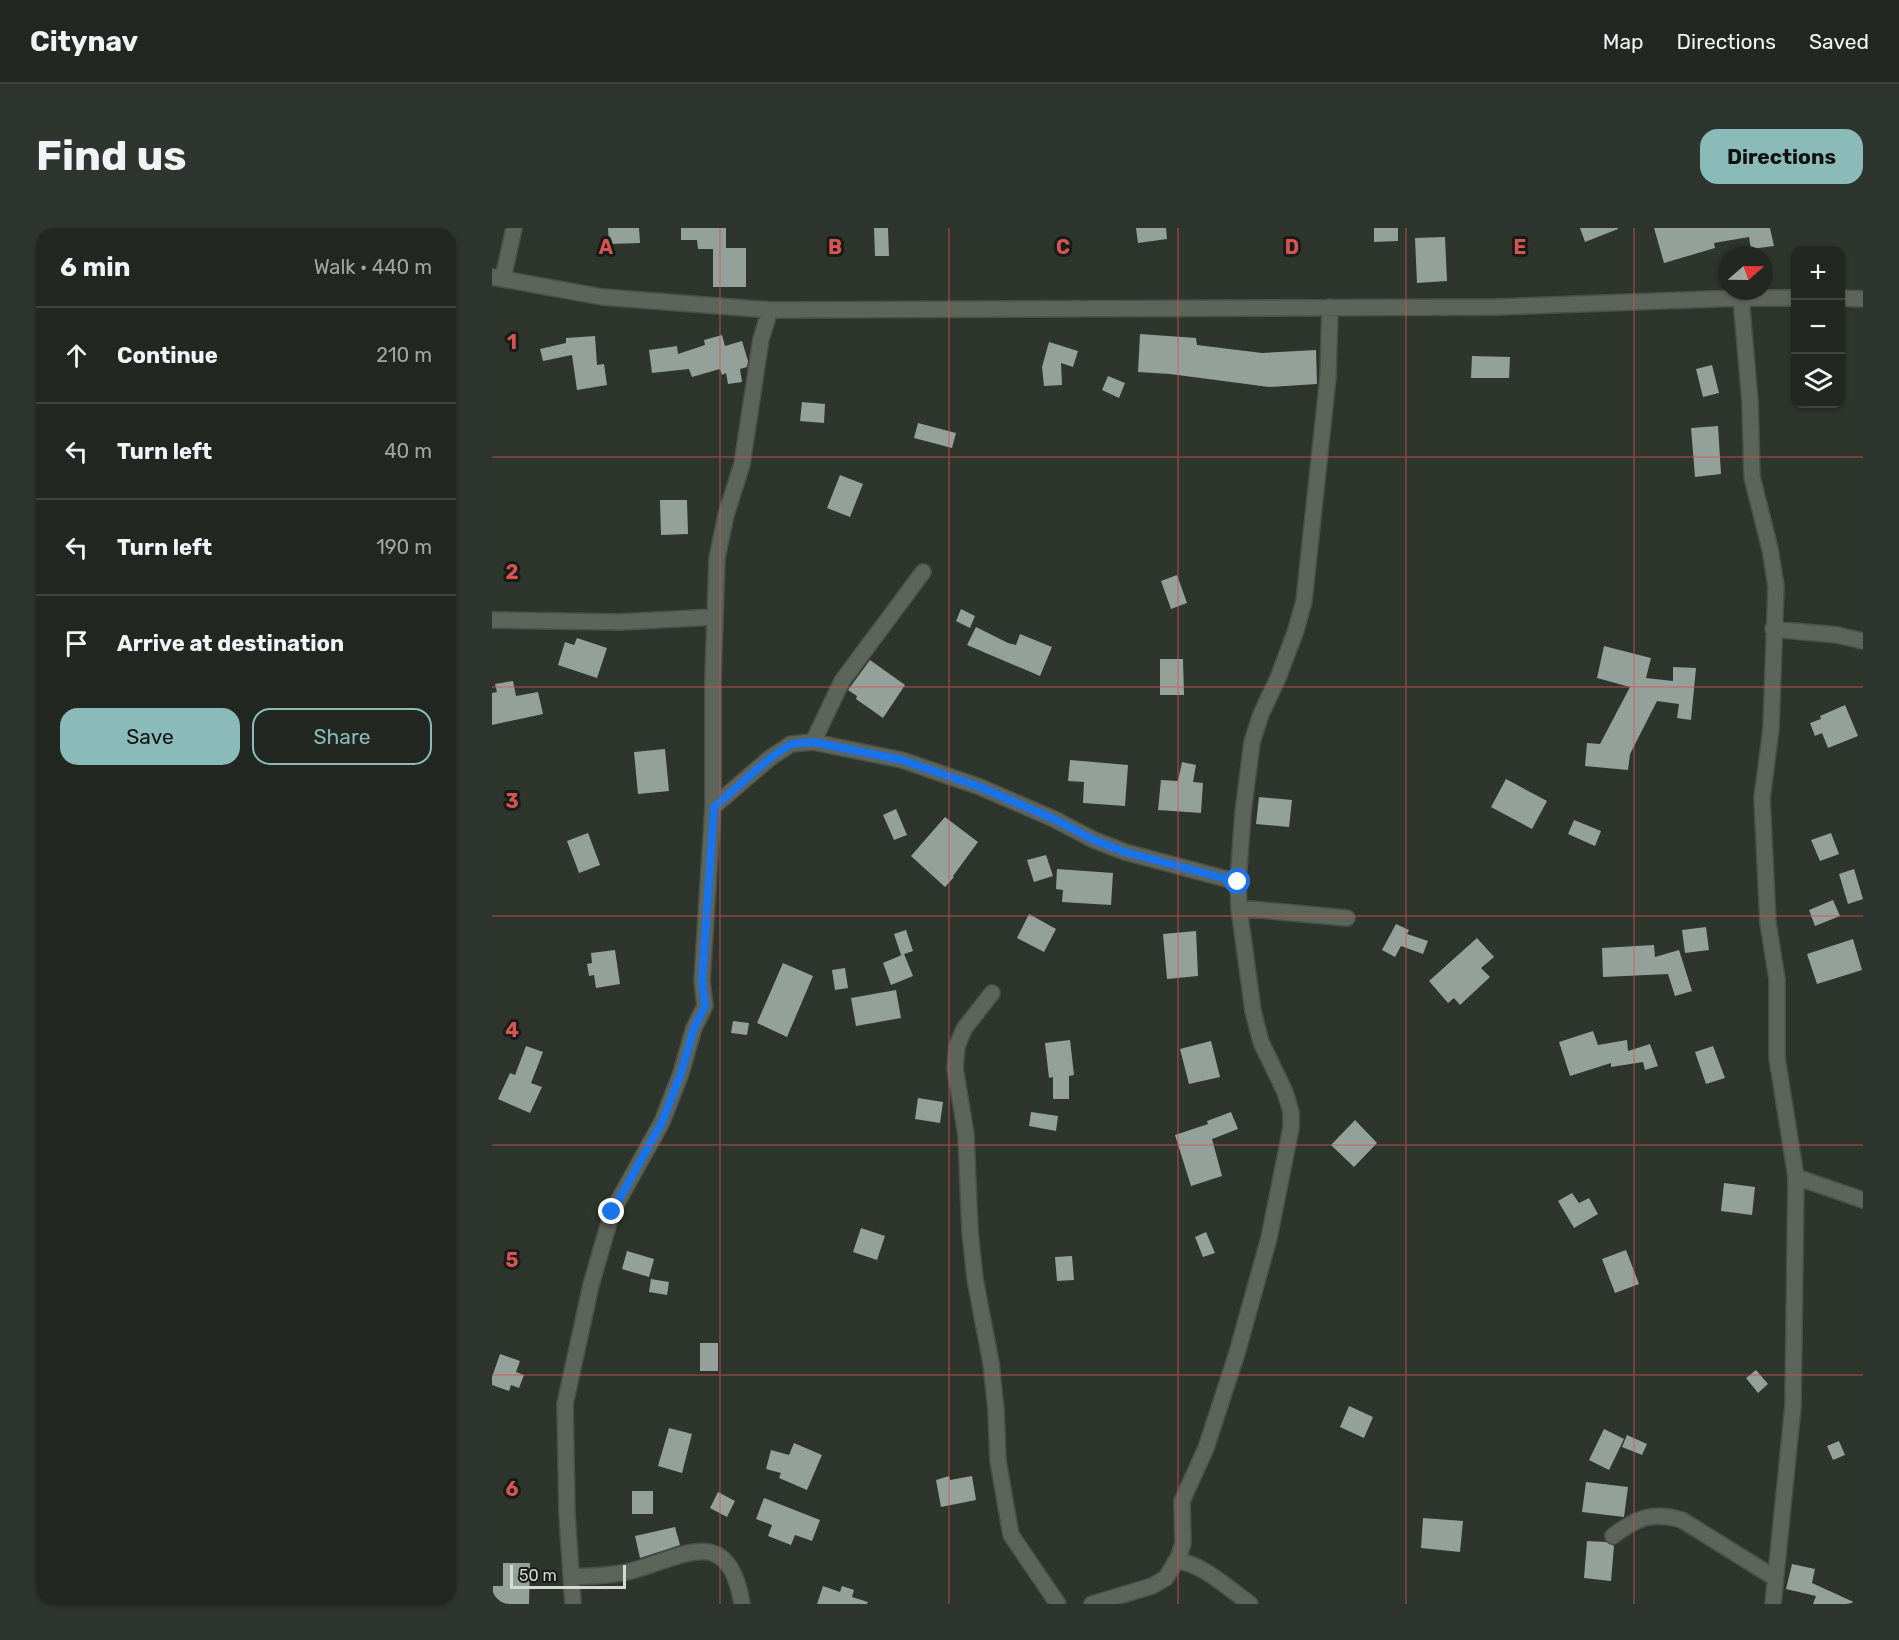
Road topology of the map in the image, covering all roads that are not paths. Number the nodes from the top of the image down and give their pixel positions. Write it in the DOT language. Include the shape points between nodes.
graph roads {
  1 [pos="513,228"];
  2 [pos="498,278"];
  3 [pos="1773,298"];
  4 [pos="1791,298"];
  5 [pos="1845,298"];
  6 [pos="1719,299"];
  7 [pos="1863,299"];
  8 [pos="1741,300"];
  9 [pos="1330,307"];
  10 [pos="770,310"];
  11 [pos="923,572"];
  12 [pos="714,617"];
  13 [pos="492,620"];
  14 [pos="1773,629"];
  15 [pos="1863,641"];
  16 [pos="813,742"];
  17 [pos="714,807"];
  18 [pos="1238,882"];
  19 [pos="1239,908"];
  20 [pos="1347,918"];
  21 [pos="992,993"];
  22 [pos="1796,1177"];
  23 [pos="1863,1200"];
  24 [pos="1613,1536"];
  25 [pos="1175,1562"];
  26 [pos="572,1577"];
  27 [pos="1775,1578"];
  28 [pos="573,1604"];
  29 [pos="742,1604"];
  30 [pos="1058,1604"];
  31 [pos="1092,1604"];
  32 [pos="1250,1604"];
  33 [pos="1773,1604"];
  1 -- 2 [label="street"];
  2 -- 10 [label="street" via="602,297"];
  3 -- 4 [label="street"];
  5 -- 7 [label="street"];
  6 -- 9 [label="street" via="1496,307"];
  8 -- 14 [label="street" via="1752,477 1776,586"];
  9 -- 10 [label="street"];
  9 -- 18 [label="street" via="1328,377 1304,601 1252,741"];
  10 -- 12 [label="street" via="760,339 742,464 717,558"];
  11 -- 16 [label="street" via="842,681"];
  12 -- 13 [label="street" via="620,622"];
  12 -- 17 [label="street"];
  14 -- 15 [label="street"];
  14 -- 22 [label="street" via="1771,729 1762,798 1768,923 1777,979 1777,1058"];
  16 -- 17 [label="street" via="791,744"];
  16 -- 18 [label="street" via="902,760 980,787 1125,852"];
  17 -- 26 [label="street" via="702,981 705,1006 662,1122 612,1212 591,1285 565,1404"];
  18 -- 19 [label="street"];
  19 -- 20 [label="street"];
  19 -- 25 [label="street" via="1253,1011 1261,1042 1285,1092 1291,1128 1269,1238 1237,1353 1206,1448 1182,1501 1184,1543"];
  21 -- 30 [label="street" via="964,1029 957,1046 971,1243 1011,1535"];
  22 -- 23 [label="street"];
  22 -- 27 [label="street" via="1793,1406"];
  24 -- 27 [label="street" via="1631,1522 1666,1515 1682,1520"];
  25 -- 31 [label="street" via="1166,1578 1152,1586"];
  25 -- 32 [label="street" via="1192,1564"];
  26 -- 28 [label="street"];
  26 -- 29 [label="street" via="630,1572 699,1550 716,1553 729,1565"];
  27 -- 33 [label="street"];
}
